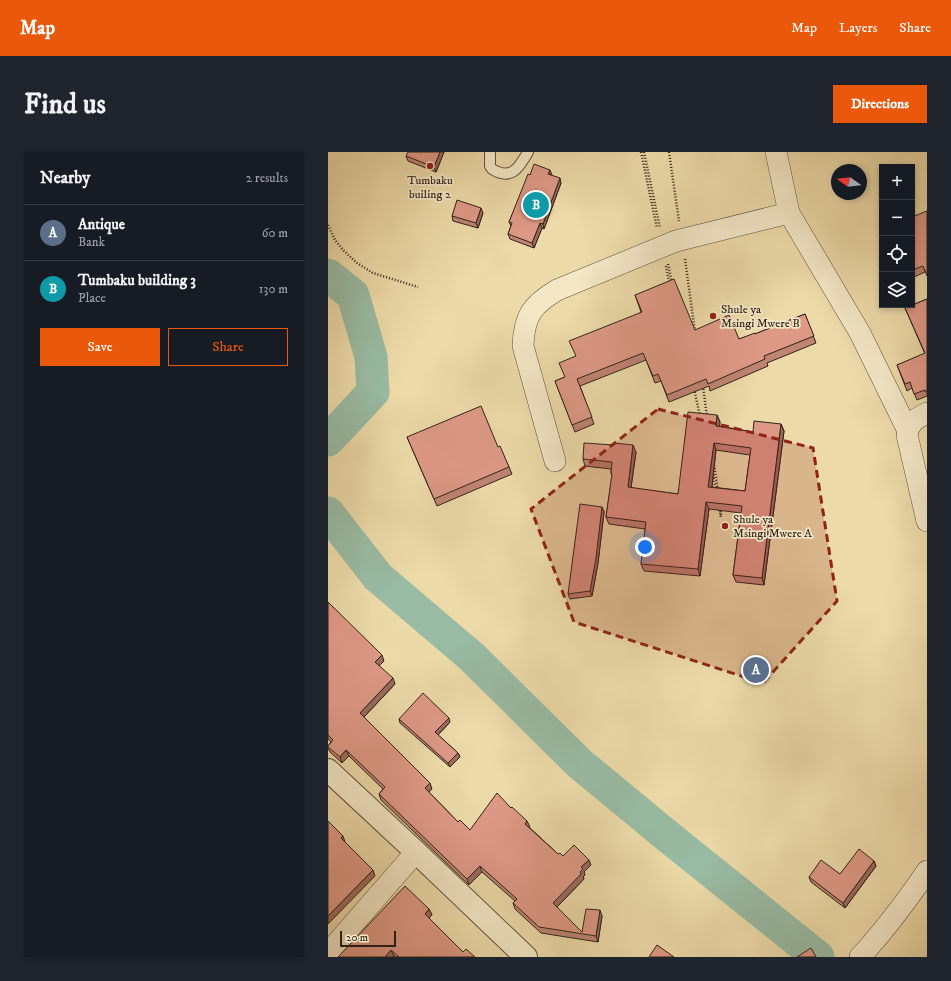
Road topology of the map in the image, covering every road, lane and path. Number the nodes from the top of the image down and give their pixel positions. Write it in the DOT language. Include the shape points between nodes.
graph roads {
  1 [pos="490,152"];
  2 [pos="528,152"];
  3 [pos="640,152"];
  4 [pos="644,152"];
  5 [pos="669,152"];
  6 [pos="776,152"];
  7 [pos="789,213"];
  8 [pos="679,222"];
  9 [pos="328,225"];
  10 [pos="684,253"];
  11 [pos="666,261"];
  12 [pos="671,284"];
  13 [pos="418,287"];
  14 [pos="696,338"];
  15 [pos="693,385"];
  16 [pos="703,385"];
  17 [pos="927,413"];
  18 [pos="700,416"];
  19 [pos="708,424"];
  20 [pos="907,429"];
  21 [pos="555,461"];
  22 [pos="711,463"];
  23 [pos="717,494"];
  24 [pos="720,509"];
  25 [pos="927,521"];
  26 [pos="328,770"];
  27 [pos="416,852"];
  28 [pos="927,872"];
  29 [pos="328,953"];
  30 [pos="526,957"];
  31 [pos="860,957"];
  1 -- 2 [label="lane" via="492,169 500,173 510,173 518,169"];
  3 -- 4 [label="path" via="659,230"];
  5 -- 8 [label="path"];
  6 -- 7 [label="street"];
  7 -- 20 [label="street" via="860,333"];
  7 -- 21 [label="street" via="676,241 557,290 534,307 527,321 523,346"];
  9 -- 13 [label="path" via="335,240 357,263 373,273"];
  10 -- 14 [label="path"];
  11 -- 12 [label="path"];
  15 -- 18 [label="path"];
  16 -- 19 [label="path"];
  17 -- 20 [label="street"];
  20 -- 25 [label="street"];
  22 -- 23 [label="path"];
  24 -- 24 [label="path" via="722,517 718,502"];
  26 -- 27 [label="street"];
  27 -- 29 [label="street"];
  27 -- 30 [label="street"];
  28 -- 31 [label="street" via="906,903"];
}
